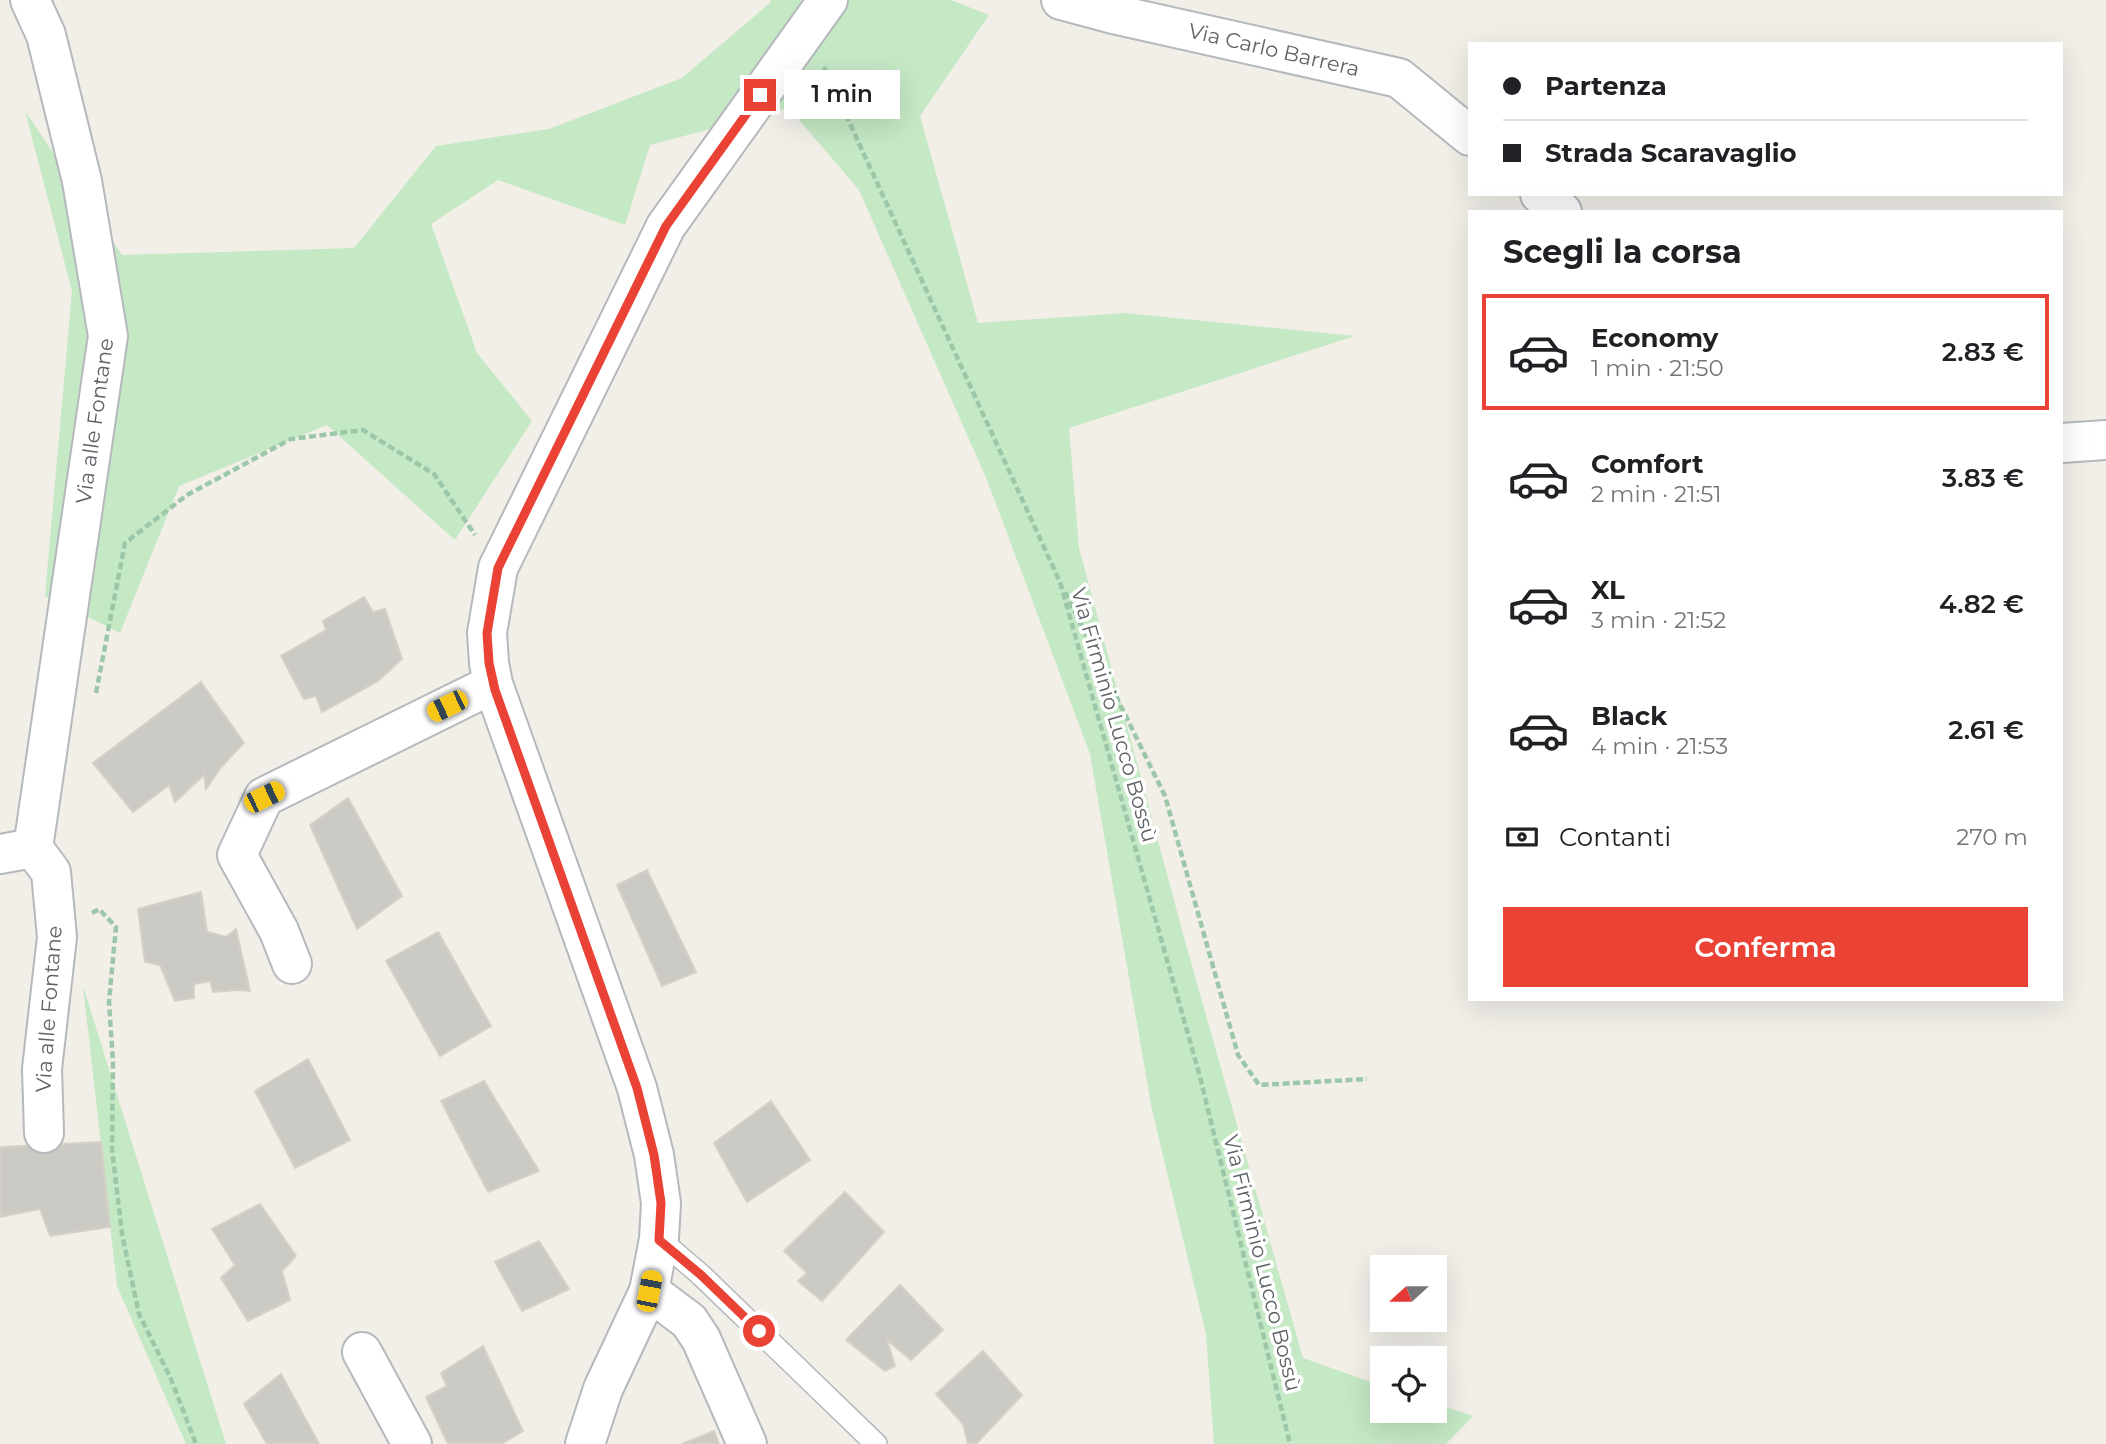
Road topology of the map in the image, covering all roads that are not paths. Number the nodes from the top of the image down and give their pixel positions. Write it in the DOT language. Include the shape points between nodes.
graph roads {
  1 [pos="30,0"];
  2 [pos="1061,0"];
  3 [pos="817,15"];
  4 [pos="1468,134"];
  5 [pos="1542,196"];
  6 [pos="1560,210"];
  7 [pos="2106,440"];
  8 [pos="2063,443"];
  9 [pos="493,684"];
  10 [pos="16,851"];
  11 [pos="292,964"];
  12 [pos="44,1133"];
  13 [pos="659,1240"];
  14 [pos="649,1291"];
  15 [pos="362,1352"];
  16 [pos="412,1444"];
  17 [pos="585,1444"];
  18 [pos="747,1444"];
  19 [pos="876,1444"];
  1 -- 10 [label="street, Via alle Fontane" via="46,35 82,181 108,336"];
  2 -- 4 [label="street, Via Carlo Barrera" via="1399,78"];
  3 -- 9 [label="street" via="666,226 498,568 487,633"];
  5 -- 6 [label="street"];
  7 -- 8 [label="street"];
  9 -- 11 [label="street" via="264,797 237,855"];
  9 -- 13 [label="street" via="637,1088 661,1203"];
  10 -- 12 [label="street, Via alle Fontane" via="51,872 57,937 43,1069"];
  13 -- 14 [label="street"];
  13 -- 19 [label="lane"];
  14 -- 17 [label="street" via="603,1389"];
  14 -- 18 [label="street" via="689,1321 701,1339"];
  15 -- 16 [label="street"];
}
